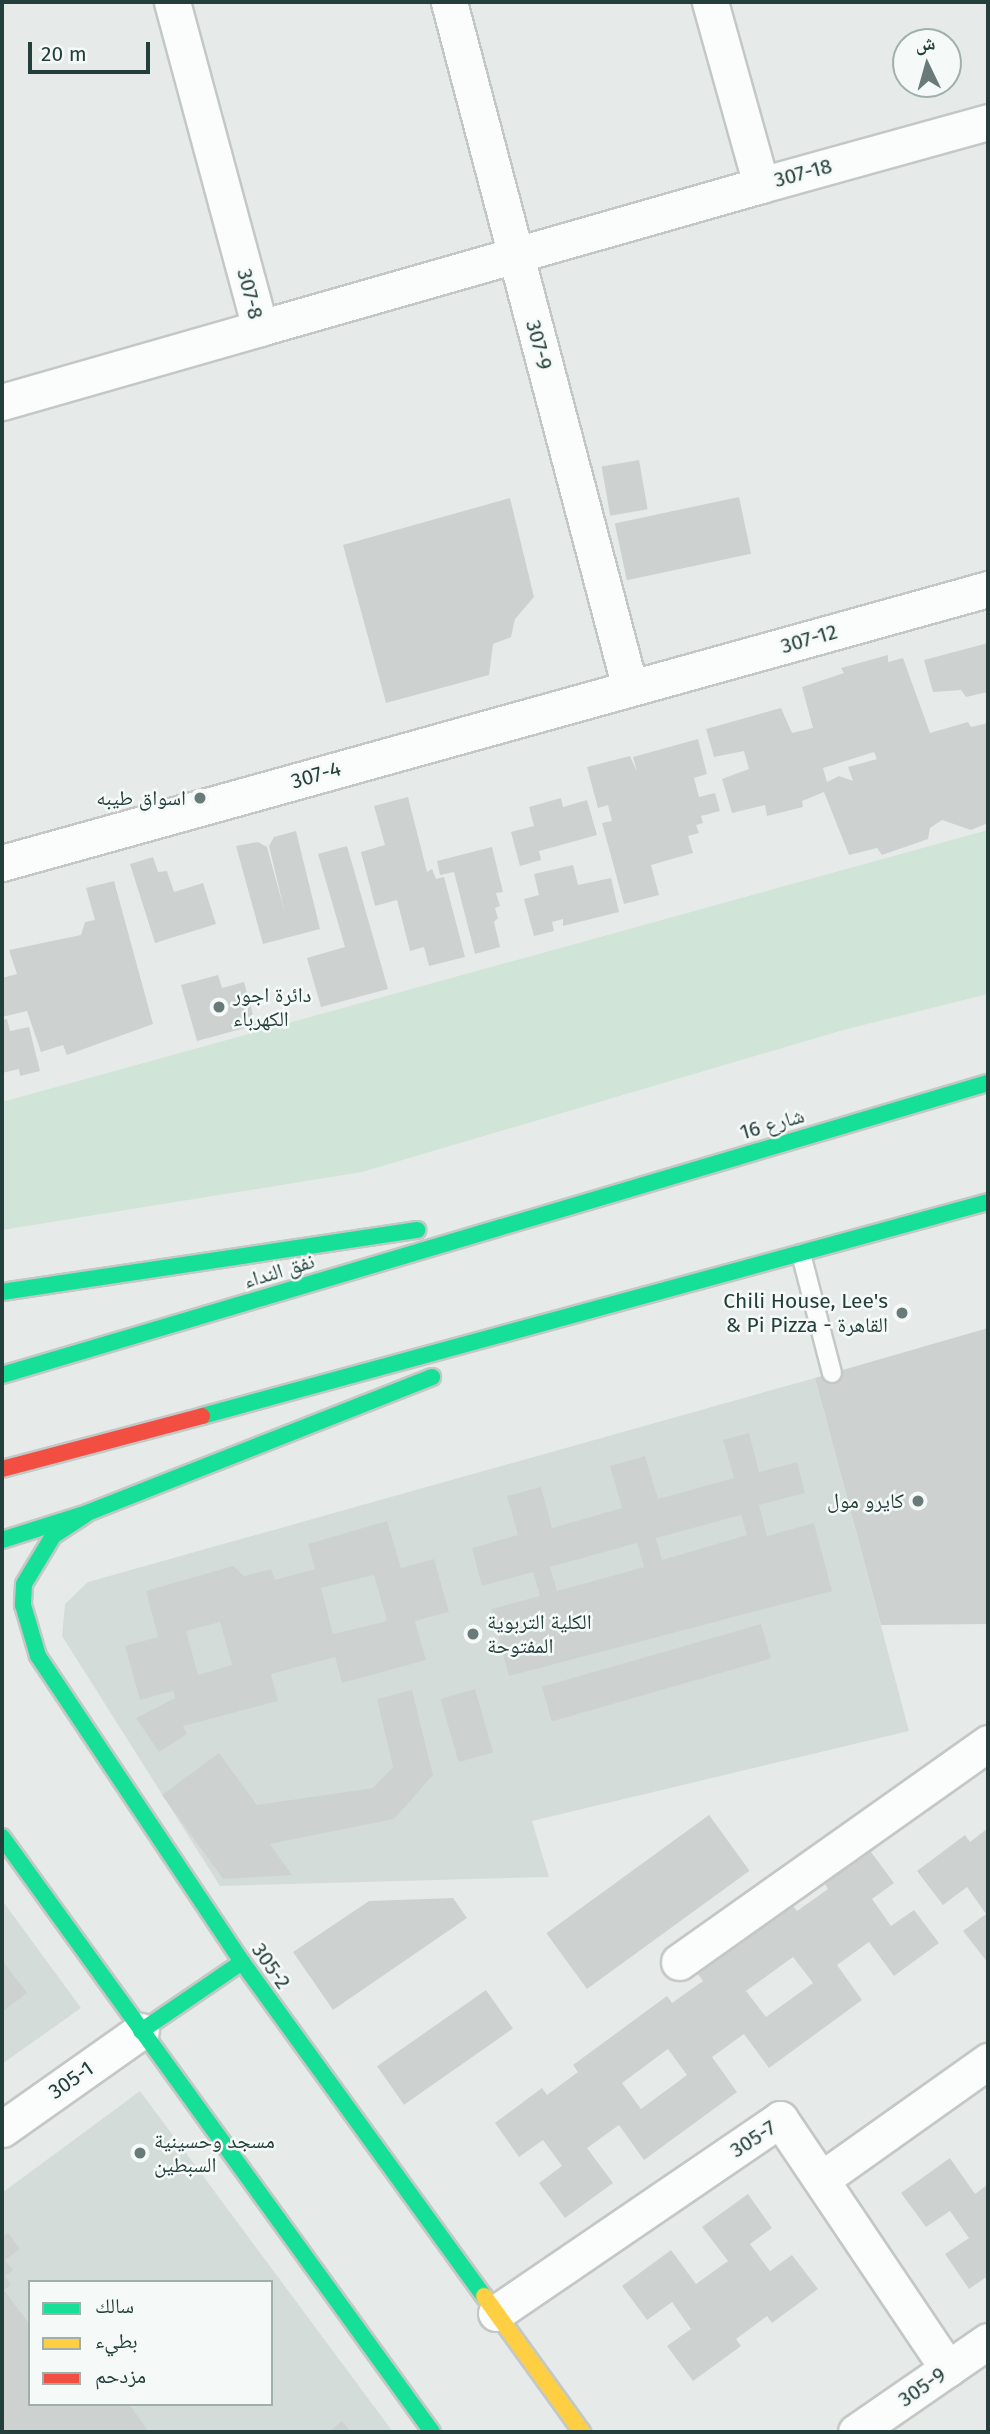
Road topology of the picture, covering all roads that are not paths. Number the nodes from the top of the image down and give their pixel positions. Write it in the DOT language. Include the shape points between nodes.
graph roads {
  1 [pos="172,2"];
  2 [pos="449,2"];
  3 [pos="710,2"];
  4 [pos="988,122"];
  5 [pos="761,185"];
  6 [pos="515,255"];
  7 [pos="260,328"];
  8 [pos="2,402"];
  9 [pos="988,589"];
  10 [pos="629,688"];
  11 [pos="2,863"];
  12 [pos="988,1083"];
  13 [pos="988,1202"];
  14 [pos="568,1206"];
  15 [pos="801,1254"];
  16 [pos="2,1292"];
  17 [pos="599,1311"];
  18 [pos="471,1362"];
  19 [pos="445,1372"];
  20 [pos="832,1373"];
  21 [pos="2,1375"];
  22 [pos="2,1469"];
  23 [pos="87,1513"];
  24 [pos="2,1540"];
  25 [pos="988,1743"];
  26 [pos="2,1837"];
  27 [pos="242,1962"];
  28 [pos="679,1962"];
  29 [pos="141,2031"];
  30 [pos="988,2061"];
  31 [pos="2,2129"];
  32 [pos="822,2179"];
  33 [pos="496,2313"];
  34 [pos="988,2341"];
  35 [pos="948,2369"];
  36 [pos="432,2432"];
  37 [pos="582,2432"];
  38 [pos="856,2432"];
  1 -- 7 [label="street, 307-8"];
  2 -- 6 [label="street, 307-9"];
  3 -- 5 [label="street, 307-18"];
  4 -- 5 [label="street, 307-18"];
  5 -- 6 [label="street"];
  6 -- 7 [label="street"];
  6 -- 10 [label="street, 307-9"];
  7 -- 8 [label="street, 307-8"];
  9 -- 10 [label="street, 307-12"];
  10 -- 11 [label="street, 307-4"];
  12 -- 14 [label="main road, شارع 16"];
  13 -- 15 [label="main road"];
  14 -- 16 [label="main road"];
  14 -- 21 [label="main road, نفق النداء"];
  15 -- 17 [label="main road"];
  15 -- 20 [label="lane"];
  17 -- 18 [label="main road"];
  17 -- 22 [label="main road"];
  19 -- 23 [label="main road"];
  23 -- 24 [label="main road"];
  23 -- 27 [label="main road, 305-2" via="53,1536 28,1572 23,1605 29,1633 38,1656"];
  25 -- 28 [label="street"];
  26 -- 29 [label="main road"];
  27 -- 29 [label="main road"];
  27 -- 33 [label="main road, 305-2"];
  29 -- 31 [label="street, 305-1"];
  29 -- 36 [label="main road"];
  30 -- 32 [label="street"];
  32 -- 33 [label="street, 305-7" via="780,2119"];
  32 -- 35 [label="street"];
  33 -- 37 [label="main road, 305-2"];
  34 -- 35 [label="street, 305-9"];
  35 -- 38 [label="street, 305-9"];
}
